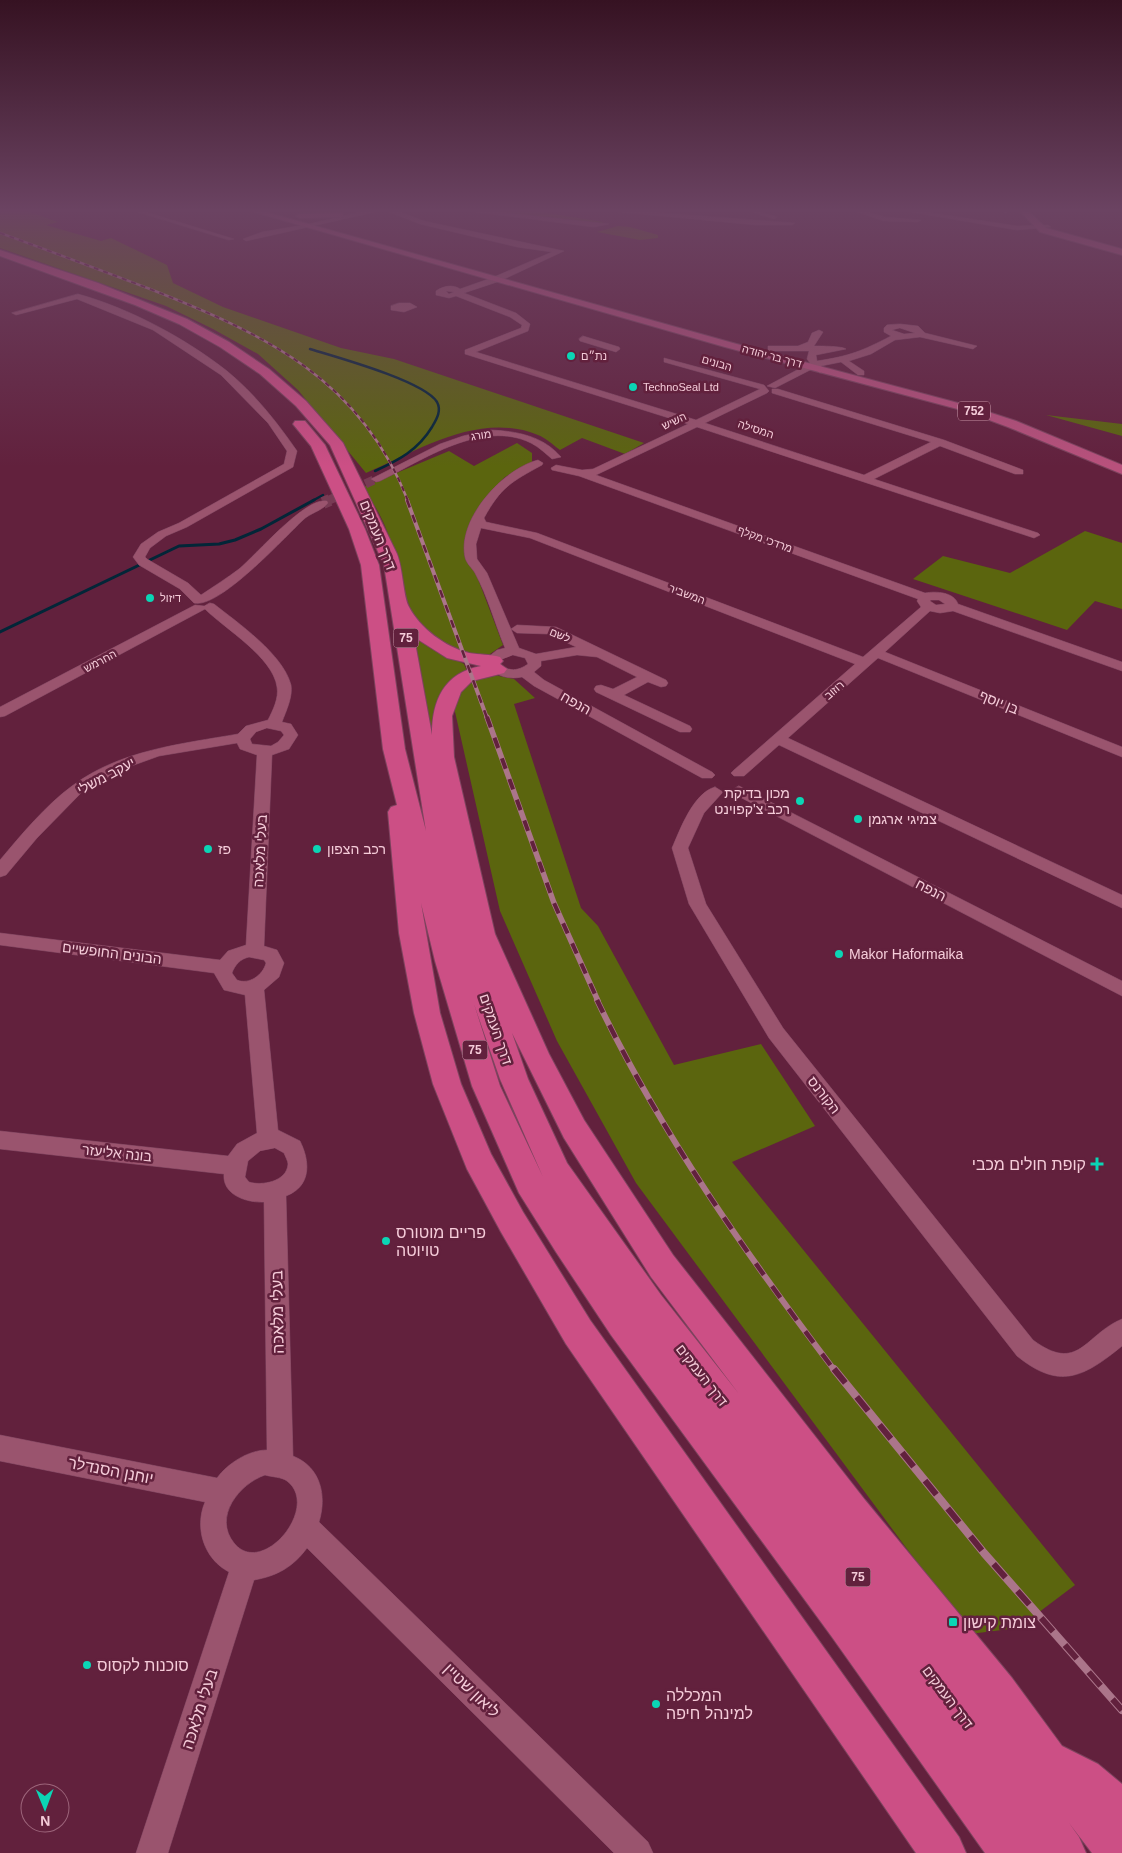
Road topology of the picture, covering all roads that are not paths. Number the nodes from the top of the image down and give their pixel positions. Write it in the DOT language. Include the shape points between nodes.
graph roads {
  1 [pos="74,294"];
  2 [pos="100,294"];
  3 [pos="121,294"];
  4 [pos="444,294"];
  5 [pos="462,294"];
  6 [pos="554,294"];
  7 [pos="567,294"];
  8 [pos="78,296"];
  9 [pos="408,305"];
  10 [pos="16,313"];
  11 [pos="887,331"];
  12 [pos="819,332"];
  13 [pos="920,334"];
  14 [pos="904,337"];
  15 [pos="583,339"];
  16 [pos="813,342"];
  17 [pos="973,346"];
  18 [pos="771,348"];
  19 [pos="616,349"];
  20 [pos="798,349"];
  21 [pos="824,349"];
  22 [pos="840,349"];
  23 [pos="858,355"];
  24 [pos="846,359"];
  25 [pos="667,360"];
  26 [pos="816,364"];
  27 [pos="861,373"];
  28 [pos="768,389"];
  29 [pos="282,404"];
  30 [pos="294,417"];
  31 [pos="698,424"];
  32 [pos="940,442"];
  33 [pos="634,453"];
  34 [pos="561,459"];
  35 [pos="1122,460"];
  36 [pos="405,465"];
  37 [pos="545,465"];
  38 [pos="580,470"];
  39 [pos="1122,470"];
  40 [pos="595,472"];
  41 [pos="1019,472"];
  42 [pos="376,479"];
  43 [pos="865,479"];
  44 [pos="606,482"];
  45 [pos="323,503"];
  46 [pos="496,517"];
  47 [pos="482,522"];
  48 [pos="509,529"];
  49 [pos="1034,535"];
  50 [pos="399,595"];
  51 [pos="926,602"];
  52 [pos="203,603"];
  53 [pos="518,629"];
  54 [pos="512,651"];
  55 [pos="876,652"];
  56 [pos="600,653"];
  57 [pos="534,658"];
  58 [pos="865,663"];
  59 [pos="495,665"];
  60 [pos="1122,667"];
  61 [pos="525,672"];
  62 [pos="647,677"];
  63 [pos="660,683"];
  64 [pos="0,702"];
  65 [pos="0,713"];
  66 [pos="274,723"];
  67 [pos="685,729"];
  68 [pos="243,738"];
  69 [pos="778,739"];
  70 [pos="394,750"];
  71 [pos="265,752"];
  72 [pos="1122,752"];
  73 [pos="739,773"];
  74 [pos="711,783"];
  75 [pos="740,791"];
  76 [pos="440,844"];
  77 [pos="0,871"];
  78 [pos="1122,902"];
  79 [pos="478,913"];
  80 [pos="0,939"];
  81 [pos="255,950"];
  82 [pos="224,967"];
  83 [pos="1119,983"];
  84 [pos="254,987"];
  85 [pos="268,1139"];
  86 [pos="0,1140"];
  87 [pos="234,1166"];
  88 [pos="275,1191"];
  89 [pos="636,1314"];
  90 [pos="1122,1331"];
  91 [pos="0,1448"];
  92 [pos="280,1463"];
  93 [pos="223,1492"];
  94 [pos="306,1528"];
  95 [pos="245,1565"];
  96 [pos="1047,1761"];
  97 [pos="1122,1817"];
  98 [pos="152,1853"];
  99 [pos="637,1853"];
  100 [pos="943,1853"];
  101 [pos="1012,1853"];
  102 [pos="1063,1853"];
  103 [pos="1121,1853"];
  1 -- 8 [label="highway"];
  2 -- 29 [label="highway" via="169,322 208,344 245,369"];
  3 -- 50 [label="highway, דרך העמקים / 75" via="183,320 259,366 292,394 336,443 377,525 393,565"];
  4 -- 9 [label="street"];
  5 -- 31 [label="street, המסילה" via="513,315 526,324 525,329 517,333 468,352"];
  6 -- 26 [label="main road, דרך בר יהודה / 752"];
  7 -- 18 [label="main road, דרך בר יהודה / 752"];
  8 -- 10 [label="street"];
  8 -- 52 [label="street" via="156,328 224,373 271,421 292,451 289,465 153,539 141,551 139,557 184,586"];
  11 -- 13 [label="street" via="890,327 906,326 918,329"];
  11 -- 14 [label="street"];
  11 -- 22 [label="street" via="868,343"];
  12 -- 16 [label="street"];
  13 -- 14 [label="street"];
  13 -- 17 [label="street"];
  14 -- 23 [label="street" via="893,338"];
  15 -- 19 [label="street"];
  16 -- 20 [label="street"];
  16 -- 21 [label="street"];
  18 -- 20 [label="street"];
  18 -- 26 [label="main road, דרך בר יהודה / 752"];
  20 -- 21 [label="street"];
  21 -- 22 [label="street"];
  22 -- 23 [label="street" via="857,351"];
  22 -- 26 [label="street, השיש" via="815,351 811,354"];
  23 -- 24 [label="street"];
  24 -- 26 [label="street"];
  24 -- 27 [label="street" via="846,364"];
  25 -- 28 [label="street, הבונים"];
  26 -- 27 [label="main road, דרך בר יהודה / 752"];
  26 -- 28 [label="street, השיש"];
  26 -- 39 [label="main road, דרך בר יהודה / 752" via="987,415"];
  27 -- 35 [label="main road, דרך בר יהודה / 752" via="1000,410"];
  28 -- 31 [label="street, השיש"];
  28 -- 32 [label="street, הבונים"];
  30 -- 70 [label="highway, דרך העמקים / 75" via="318,445 357,529 370,566"];
  31 -- 33 [label="street, השיש"];
  31 -- 43 [label="street, המסילה"];
  32 -- 41 [label="street, הבונים"];
  32 -- 43 [label="street"];
  33 -- 38 [label="street, מרדכי מקלף"];
  33 -- 40 [label="street, השיש"];
  34 -- 36 [label="street, מורג" via="534,439 490,432 457,440"];
  34 -- 37 [label="street"];
  34 -- 37 [label="street" via="564,466"];
  34 -- 38 [label="street, מרדכי מקלף"];
  36 -- 37 [label="street, מורג" via="467,442 492,438 509,438 525,443 536,451"];
  36 -- 42 [label="street, מורג"];
  37 -- 38 [label="street, מרדכי מקלף"];
  37 -- 47 [label="street" via="511,488"];
  38 -- 40 [label="street, מרדכי מקלף"];
  38 -- 44 [label="street, מרדכי מקלף"];
  40 -- 44 [label="street, מרדכי מקלף"];
  43 -- 49 [label="street, המסילה"];
  44 -- 51 [label="street, מרדכי מקלף"];
  45 -- 52 [label="street" via="295,523 265,560"];
  46 -- 48 [label="street, המשביר"];
  47 -- 48 [label="street, המשביר"];
  47 -- 54 [label="street" via="481,573"];
  48 -- 58 [label="street, המשביר" via="533,535"];
  50 -- 59 [label="highway" via="405,612 424,638 468,658"];
  50 -- 76 [label="highway, דרך העמקים / 75"];
  51 -- 55 [label="street, רוזוב"];
  51 -- 60 [label="street" via="942,610 952,606"];
  52 -- 64 [label="street, החרמש"];
  52 -- 65 [label="street, החרמש"];
  52 -- 66 [label="street" via="256,646 273,666 284,685 281,709"];
  53 -- 56 [label="street, לשם" via="551,630"];
  54 -- 57 [label="street"];
  54 -- 59 [label="street" via="497,655"];
  55 -- 58 [label="street, רוזוב"];
  55 -- 72 [label="street, בן יוסף"];
  56 -- 57 [label="street, לשם" via="577,651"];
  56 -- 62 [label="street, לשם"];
  57 -- 61 [label="street" via="534,666"];
  58 -- 69 [label="street, רוזוב"];
  59 -- 61 [label="street" via="513,674"];
  59 -- 79 [label="highway" via="458,683 445,703 442,716 444,757"];
  61 -- 74 [label="street, הנפח"];
  62 -- 63 [label="street, לשם"];
  62 -- 67 [label="street" via="607,692"];
  66 -- 68 [label="street" via="251,729"];
  66 -- 71 [label="street" via="286,727 290,740 280,748"];
  68 -- 71 [label="street" via="250,750"];
  68 -- 77 [label="street, יעקב משלי" via="156,752 118,766 77,789 31,834"];
  69 -- 73 [label="street, רוזוב"];
  69 -- 78 [label="street"];
  70 -- 89 [label="highway, דרך העמקים / 75" via="448,961 486,1086 530,1184 567,1242"];
  70 -- 100 [label="highway" via="412,933 427,1013 447,1084 478,1160 578,1332"];
  71 -- 81 [label="street, בעלי מלאכה"];
  73 -- 74 [label="street" via="721,768"];
  73 -- 75 [label="street" via="746,784"];
  74 -- 75 [label="street" via="728,794"];
  74 -- 90 [label="street, הקורנס" via="680,848 698,904 776,1033 1036,1359 1051,1366 1075,1366"];
  75 -- 83 [label="street, הנפח"];
  76 -- 79 [label="highway"];
  76 -- 89 [label="highway, דרך העמקים / 75" via="478,976 533,1126 561,1180 593,1228"];
  79 -- 96 [label="highway" via="482,934 536,1056 574,1129 624,1210 689,1301"];
  80 -- 82 [label="street, הבונים החופשיים"];
  81 -- 82 [label="street" via="233,957"];
  81 -- 84 [label="street" via="270,954 276,966 270,978"];
  82 -- 84 [label="street" via="223,974 230,984"];
  84 -- 85 [label="street"];
  85 -- 87 [label="street" via="243,1151"];
  85 -- 88 [label="street" via="286,1142 293,1147 299,1162 292,1180"];
  86 -- 87 [label="street, בונה אליעזר"];
  87 -- 88 [label="street" via="237,1183 244,1190 253,1194"];
  88 -- 92 [label="street, בעלי מלאכה"];
  89 -- 101 [label="highway, דרך העמקים / 75" via="846,1623"];
  89 -- 102 [label="highway, דרך העמקים / 75" via="874,1598"];
  91 -- 93 [label="street, יוחנן הסנדלר"];
  92 -- 93 [label="street" via="265,1462 249,1467"];
  92 -- 94 [label="street" via="299,1474 310,1494"];
  93 -- 95 [label="street" via="213,1522 215,1538 222,1551"];
  94 -- 95 [label="street" via="287,1553 274,1561 260,1566"];
  94 -- 99 [label="street, ליאון שטיין"];
  95 -- 98 [label="street, בעלי מלאכה"];
  96 -- 97 [label="highway" via="1086,1780"];
  96 -- 103 [label="highway"];
}
